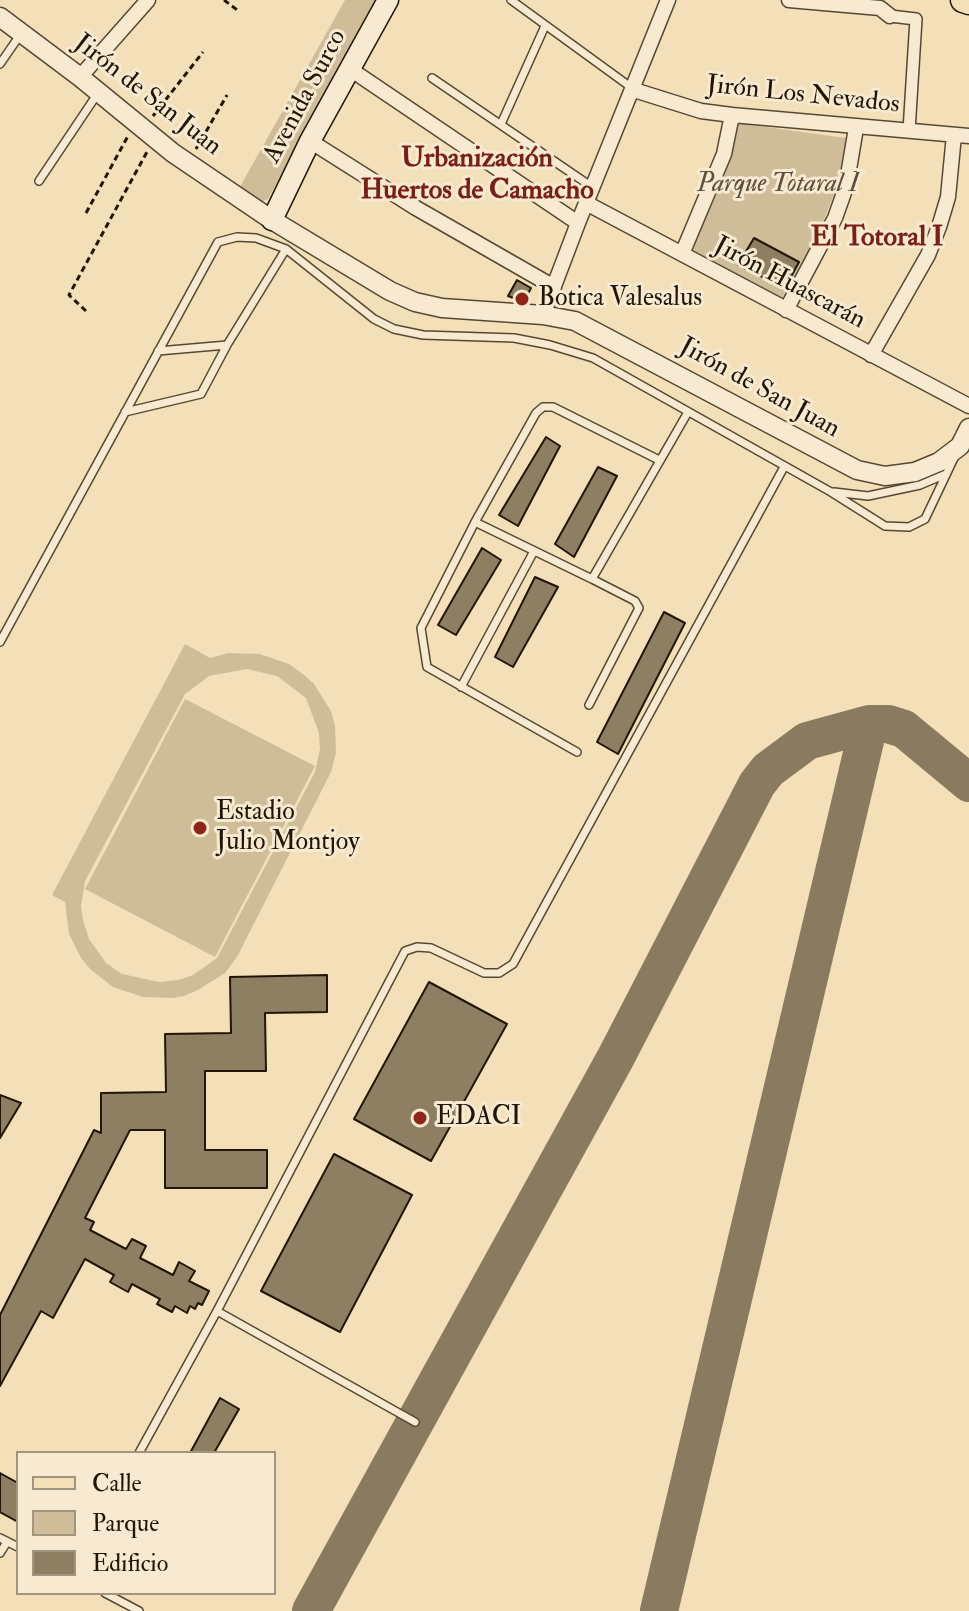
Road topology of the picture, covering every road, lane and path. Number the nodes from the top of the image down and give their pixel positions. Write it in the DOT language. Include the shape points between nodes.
graph roads {
  1 [pos="148,0"];
  2 [pos="224,0"];
  3 [pos="388,0"];
  4 [pos="511,0"];
  5 [pos="668,0"];
  6 [pos="789,0"];
  7 [pos="963,0"];
  8 [pos="969,2"];
  9 [pos="240,12"];
  10 [pos="890,16"];
  11 [pos="0,17"];
  12 [pos="545,26"];
  13 [pos="21,33"];
  14 [pos="203,52"];
  15 [pos="0,64"];
  16 [pos="350,69"];
  17 [pos="80,77"];
  18 [pos="432,78"];
  19 [pos="634,90"];
  20 [pos="99,92"];
  21 [pos="227,95"];
  22 [pos="732,115"];
  23 [pos="501,124"];
  24 [pos="856,128"];
  25 [pos="145,130"];
  26 [pos="909,131"];
  27 [pos="961,135"];
  28 [pos="310,141"];
  29 [pos="188,163"];
  30 [pos="39,181"];
  31 [pos="593,187"];
  32 [pos="586,203"];
  33 [pos="86,213"];
  34 [pos="272,220"];
  35 [pos="578,223"];
  36 [pos="286,249"];
  37 [pos="682,254"];
  38 [pos="554,287"];
  39 [pos="786,310"];
  40 [pos="86,311"];
  41 [pos="543,315"];
  42 [pos="227,345"];
  43 [pos="158,351"];
  44 [pos="871,355"];
  45 [pos="969,406"];
  46 [pos="125,412"];
  47 [pos="688,412"];
  48 [pos="969,428"];
  49 [pos="960,446"];
  50 [pos="659,460"];
  51 [pos="784,467"];
  52 [pos="947,473"];
  53 [pos="831,492"];
  54 [pos="475,522"];
  55 [pos="534,551"];
  56 [pos="592,579"];
  57 [pos="0,642"];
  58 [pos="461,687"];
  59 [pos="589,705"];
  60 [pos="577,752"];
  61 [pos="217,1311"];
  62 [pos="415,1422"];
  63 [pos="140,1451"];
  64 [pos="3,1540"];
  65 [pos="0,1553"];
  66 [pos="109,1595"];
  67 [pos="139,1611"];
  1 -- 17 [label="street"];
  2 -- 9 [label="path"];
  3 -- 16 [label="main road, Avenida Surco"];
  4 -- 12 [label="lane"];
  5 -- 19 [label="street"];
  6 -- 10 [label="street" via="880,8"];
  7 -- 8 [label="main road"];
  10 -- 26 [label="street" via="916,19"];
  11 -- 13 [label="street, Jirón de San Juan"];
  12 -- 19 [label="lane"];
  12 -- 23 [label="lane"];
  13 -- 15 [label="lane"];
  13 -- 17 [label="street, Jirón de San Juan"];
  14 -- 25 [label="path"];
  16 -- 28 [label="main road, Avenida Surco"];
  16 -- 35 [label="street"];
  17 -- 20 [label="street, Jirón de San Juan"];
  18 -- 23 [label="lane"];
  19 -- 22 [label="street, Jirón Los Nevados"];
  19 -- 31 [label="street"];
  20 -- 25 [label="street, Jirón de San Juan"];
  20 -- 30 [label="lane"];
  21 -- 29 [label="path"];
  22 -- 24 [label="street, Jirón Los Nevados"];
  22 -- 37 [label="street" via="724,154"];
  23 -- 31 [label="lane"];
  24 -- 26 [label="street, Jirón Los Nevados"];
  24 -- 39 [label="street" via="835,218"];
  25 -- 29 [label="street, Jirón de San Juan"];
  25 -- 33 [label="path"];
  25 -- 40 [label="path" via="69,295"];
  26 -- 27 [label="street, Jirón Los Nevados"];
  27 -- 44 [label="street" via="928,255"];
  28 -- 34 [label="main road, Avenida Surco"];
  28 -- 38 [label="street"];
  29 -- 34 [label="street, Jirón de San Juan"];
  31 -- 32 [label="street"];
  32 -- 35 [label="street"];
  32 -- 37 [label="street, Jirón Huascarán"];
  34 -- 41 [label="street, Jirón de San Juan" via="415,302"];
  35 -- 38 [label="street"];
  36 -- 42 [label="lane"];
  36 -- 43 [label="lane" via="256,238 218,242"];
  36 -- 47 [label="lane" via="394,329 550,345 593,358"];
  37 -- 39 [label="street, Jirón Huascarán"];
  38 -- 41 [label="street"];
  39 -- 44 [label="street, Jirón Huascarán"];
  41 -- 49 [label="street, Jirón de San Juan" via="575,321 616,341 857,470 885,476 915,472"];
  42 -- 43 [label="lane"];
  42 -- 46 [label="lane" via="201,394"];
  43 -- 46 [label="lane"];
  44 -- 45 [label="street, Jirón Huascarán"];
  46 -- 57 [label="lane"];
  47 -- 50 [label="lane"];
  47 -- 51 [label="lane"];
  48 -- 49 [label="street"];
  49 -- 52 [label="lane"];
  50 -- 54 [label="lane" via="553,407 543,407"];
  50 -- 56 [label="lane"];
  51 -- 53 [label="lane"];
  51 -- 61 [label="lane" via="513,964 499,973 484,973 431,948 405,951"];
  52 -- 53 [label="lane" via="868,496"];
  52 -- 53 [label="lane" via="925,519 909,527 885,526"];
  54 -- 55 [label="lane"];
  54 -- 58 [label="lane" via="421,628 427,667"];
  55 -- 56 [label="lane"];
  55 -- 58 [label="lane"];
  56 -- 59 [label="lane" via="639,608"];
  58 -- 60 [label="lane"];
  61 -- 62 [label="lane"];
  61 -- 63 [label="lane"];
  64 -- 65 [label="lane"];
  66 -- 67 [label="lane"];
}
